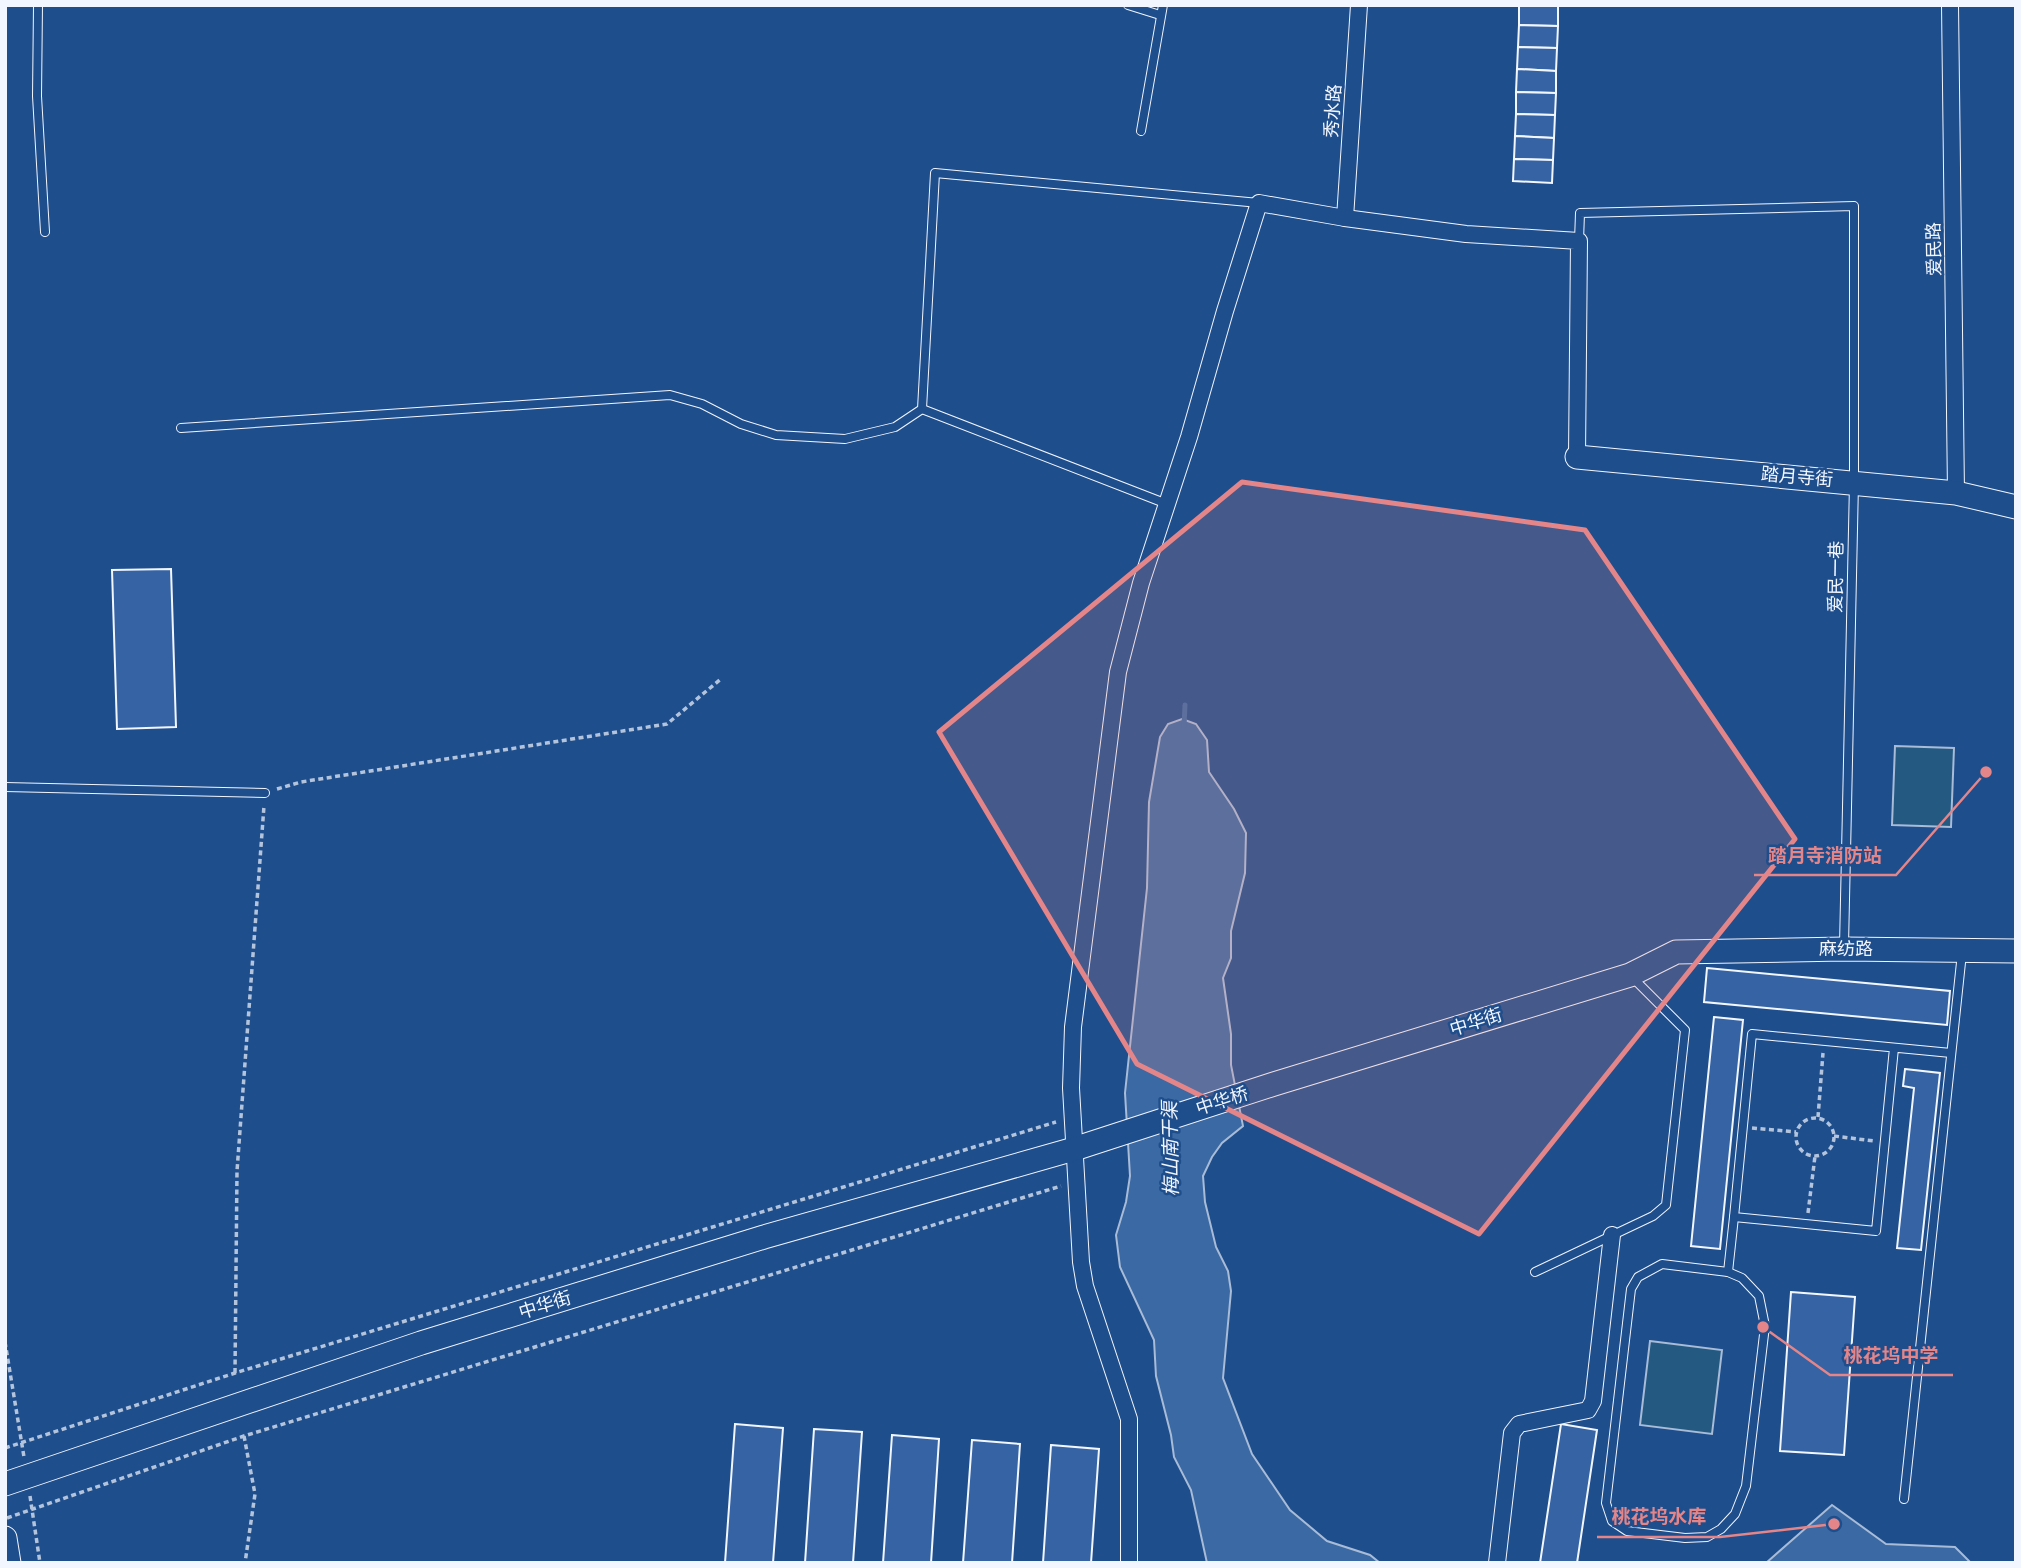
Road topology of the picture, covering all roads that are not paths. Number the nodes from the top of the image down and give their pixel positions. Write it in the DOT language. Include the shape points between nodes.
graph roads {
  1 [pos="38,5"];
  2 [pos="1128,5"];
  3 [pos="1163,5"];
  4 [pos="1359,5"];
  5 [pos="1950,5"];
  6 [pos="1160,15"];
  7 [pos="1141,131"];
  8 [pos="1259,203"];
  9 [pos="1345,218"];
  10 [pos="45,232"];
  11 [pos="1579,241"];
  12 [pos="922,410"];
  13 [pos="181,428"];
  14 [pos="1577,457"];
  15 [pos="1854,483"];
  16 [pos="1956,493"];
  17 [pos="1167,504"];
  18 [pos="2016,508"];
  19 [pos="5,787"];
  20 [pos="265,793"];
  21 [pos="1844,949"];
  22 [pos="1962,950"];
  23 [pos="2016,951"];
  24 [pos="1676,952"];
  25 [pos="1630,975"];
  26 [pos="1894,1048"];
  27 [pos="1951,1053"];
  28 [pos="1274,1084"];
  29 [pos="1082,1146"];
  30 [pos="1734,1217"];
  31 [pos="1612,1235"];
  32 [pos="1535,1272"];
  33 [pos="1728,1272"];
  34 [pos="5,1484"];
  35 [pos="1904,1499"];
  36 [pos="5,1538"];
  37 [pos="9,1563"];
  38 [pos="1129,1563"];
  39 [pos="1497,1563"];
  1 -- 10 [label="lane" via="37,96"];
  2 -- 6 [label="lane"];
  3 -- 6 [label="lane"];
  4 -- 9 [label="street, 秀水路"];
  5 -- 16 [label="street, 爱民路"];
  6 -- 7 [label="lane"];
  8 -- 9 [label="street"];
  8 -- 12 [label="lane" via="936,173"];
  8 -- 17 [label="street"];
  9 -- 11 [label="street" via="1466,234"];
  11 -- 14 [label="street"];
  11 -- 15 [label="lane, 爱民一巷" via="1580,213 1854,206"];
  12 -- 13 [label="lane" via="895,427 845,439 776,435 670,395"];
  12 -- 17 [label="lane"];
  14 -- 15 [label="main road, 踏月寺街"];
  15 -- 16 [label="main road, 踏月寺街"];
  15 -- 21 [label="lane, 爱民一巷"];
  16 -- 18 [label="main road, 踏月寺街"];
  17 -- 29 [label="street" via="1118,672 1073,1027 1071,1088"];
  19 -- 20 [label="lane"];
  21 -- 22 [label="main road, 麻纺路"];
  21 -- 24 [label="main road, 麻纺路"];
  22 -- 23 [label="main road, 麻纺路"];
  22 -- 27 [label="lane"];
  24 -- 25 [label="main road, 中华街"];
  25 -- 28 [label="main road, 中华街"];
  25 -- 31 [label="lane" via="1685,1030 1666,1205"];
  26 -- 27 [label="lane"];
  26 -- 30 [label="lane" via="1752,1034"];
  26 -- 30 [label="lane" via="1876,1231"];
  27 -- 35 [label="lane"];
  28 -- 29 [label="main road, 中华桥"];
  29 -- 34 [label="main road, 中华街" via="764,1237 421,1343"];
  29 -- 38 [label="street" via="1085,1286 1129,1419"];
  30 -- 33 [label="lane"];
  31 -- 32 [label="lane"];
  31 -- 39 [label="street" via="1593,1401 1587,1410 1519,1424 1513,1433"];
  33 -- 33 [label="lane" via="1742,1278 1759,1296 1765,1326 1746,1486 1735,1514 1707,1537 1627,1531 1612,1521 1606,1503 1631,1289 1638,1277 1662,1264"];
  36 -- 37 [label="main road"];
}
